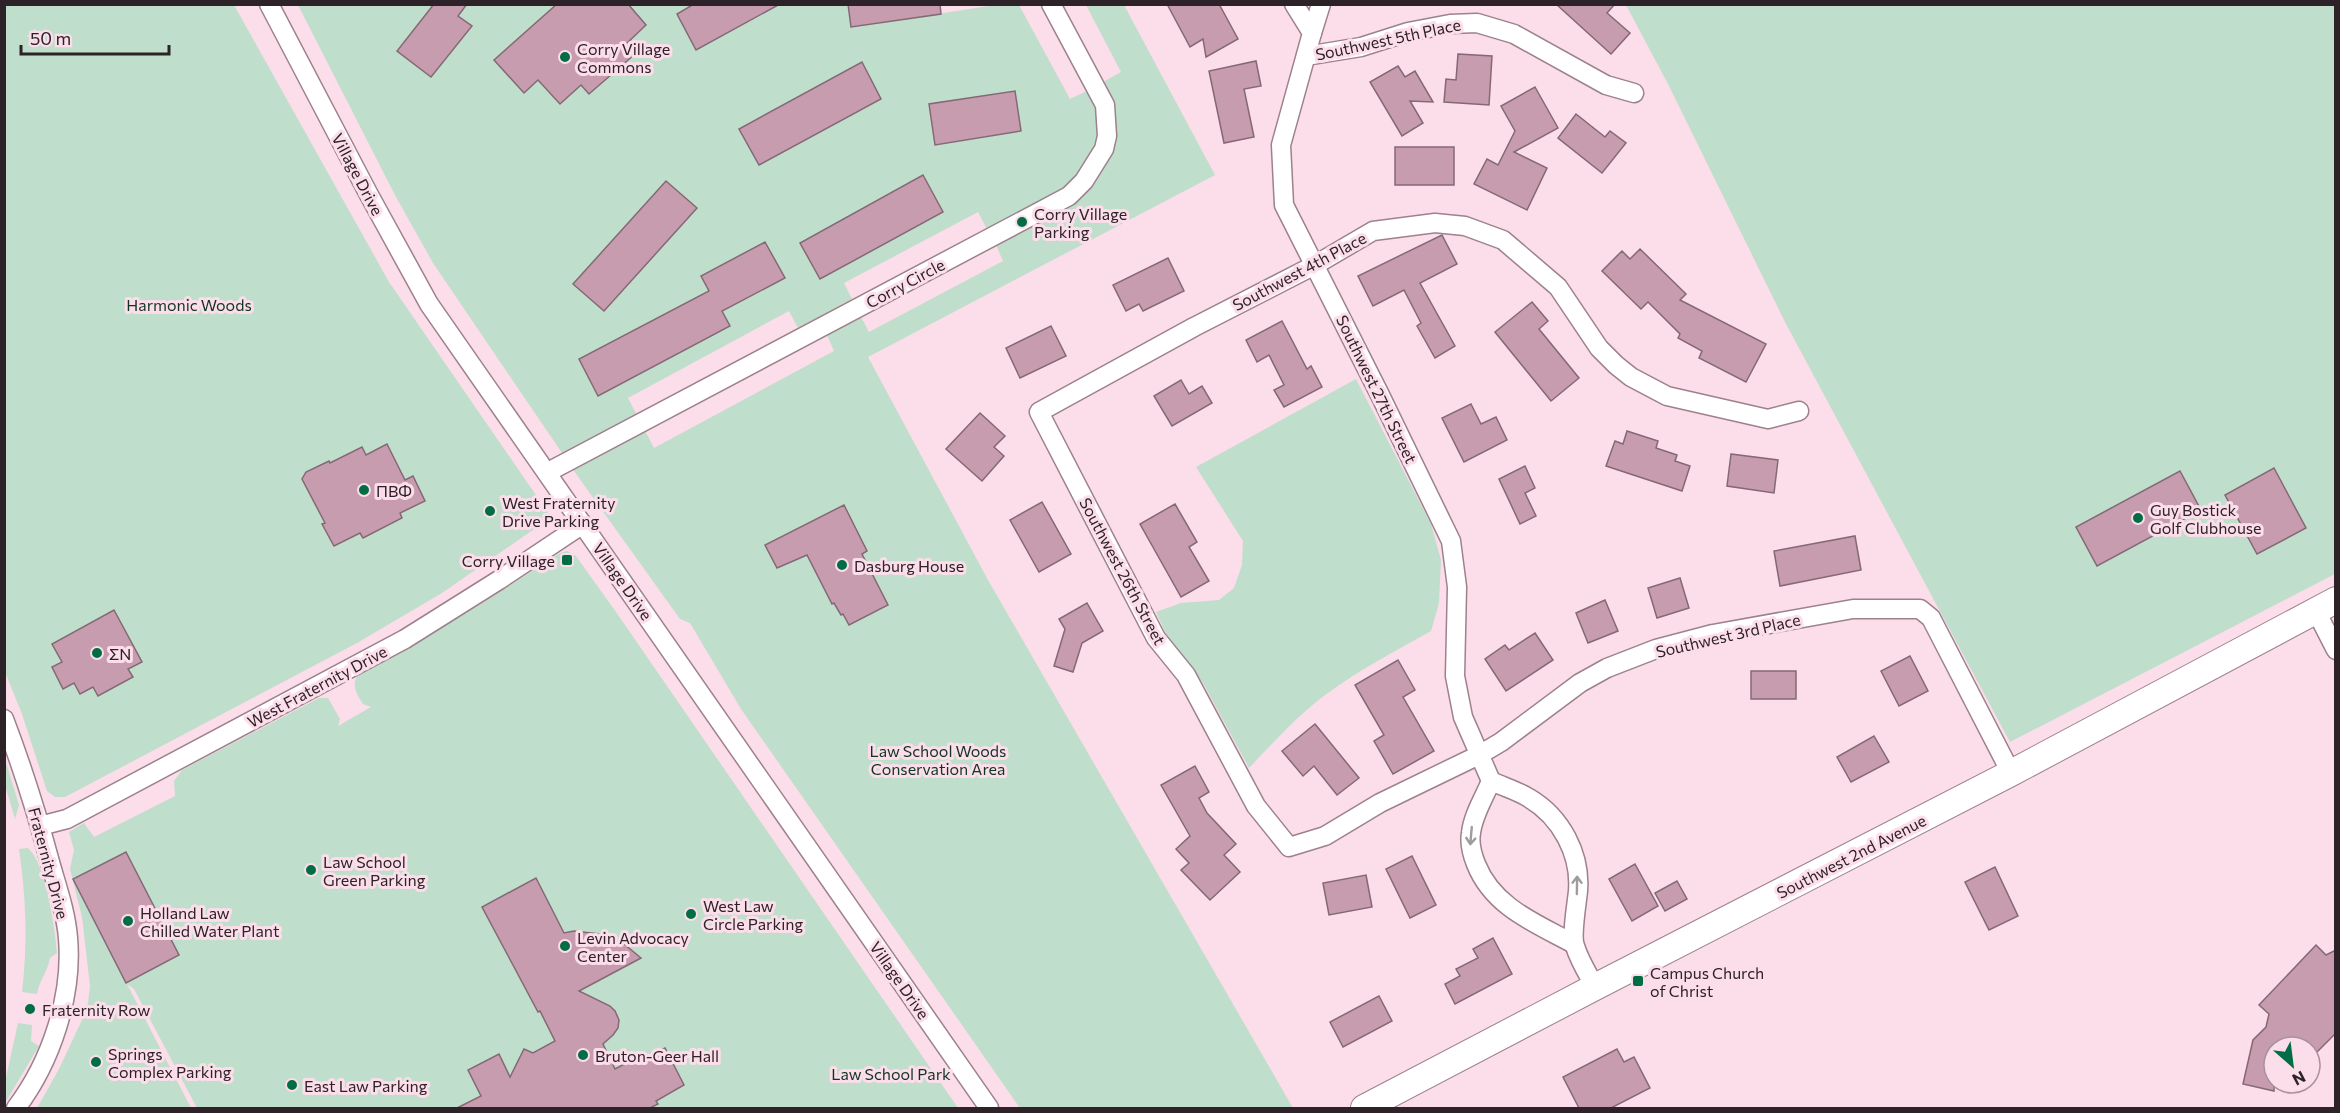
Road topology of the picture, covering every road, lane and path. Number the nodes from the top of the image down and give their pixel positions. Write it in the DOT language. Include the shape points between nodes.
graph roads {
  1 [pos="268,4"];
  2 [pos="1051,4"];
  3 [pos="1294,4"];
  4 [pos="1321,4"];
  5 [pos="1312,33"];
  6 [pos="1306,56"];
  7 [pos="1634,93"];
  8 [pos="1314,265"];
  9 [pos="1799,411"];
  10 [pos="1039,412"];
  11 [pos="548,472"];
  12 [pos="583,524"];
  13 [pos="2326,605"];
  14 [pos="2336,650"];
  15 [pos="4,719"];
  16 [pos="1479,755"];
  17 [pos="2011,773"];
  18 [pos="1491,782"];
  19 [pos="40,826"];
  20 [pos="1289,847"];
  21 [pos="1574,944"];
  22 [pos="1595,987"];
  23 [pos="16,1108"];
  24 [pos="989,1108"];
  25 [pos="1364,1108"];
  1 -- 11 [label="street, Village Drive" via="429,304"];
  2 -- 11 [label="street, Corry Circle" via="1106,105 1104,149 1084,181 1069,196"];
  3 -- 5 [label="street"];
  4 -- 5 [label="street, Southwest 27th Street"];
  5 -- 6 [label="street, Southwest 27th Street"];
  6 -- 7 [label="street, Southwest 5th Place" via="1361,47 1408,32 1477,23 1514,34 1606,85"];
  6 -- 8 [label="street, Southwest 27th Street" via="1281,145 1284,205"];
  8 -- 9 [label="street, Southwest 4th Place" via="1373,231 1435,223 1465,226 1503,240 1558,287 1599,348 1631,377 1667,396 1737,414 1768,419"];
  8 -- 10 [label="street, Southwest 4th Place"];
  8 -- 16 [label="street, Southwest 27th Street" via="1451,541 1457,587 1455,676 1462,717"];
  10 -- 20 [label="street, Southwest 26th Street" via="1156,639 1186,675 1256,806"];
  11 -- 12 [label="street, Village Drive"];
  12 -- 19 [label="street, West Fraternity Drive" via="376,655 67,819"];
  12 -- 24 [label="street, Village Drive"];
  13 -- 14 [label="street"];
  13 -- 17 [label="main road, Southwest 2nd Avenue"];
  15 -- 19 [label="street, Fraternity Drive"];
  16 -- 17 [label="street, Southwest 3rd Place" via="1580,683 1656,649 1713,634 1853,609 1918,609 1931,618"];
  16 -- 18 [label="street, Southwest 27th Street"];
  16 -- 20 [label="street, Southwest 3rd Place" via="1380,803 1325,836"];
  17 -- 22 [label="main road, Southwest 2nd Avenue"];
  21 -- 18 [label="street, one-way" via="1578,874 1568,840 1540,806"];
  18 -- 21 [label="street, one-way" via="1470,833 1470,845 1481,874 1492,892 1510,908"];
  19 -- 23 [label="street, Fraternity Drive" via="67,928 68,961 61,1011 50,1046 40,1072"];
  21 -- 22 [label="street"];
  22 -- 25 [label="main road, Southwest 2nd Avenue"];
}
